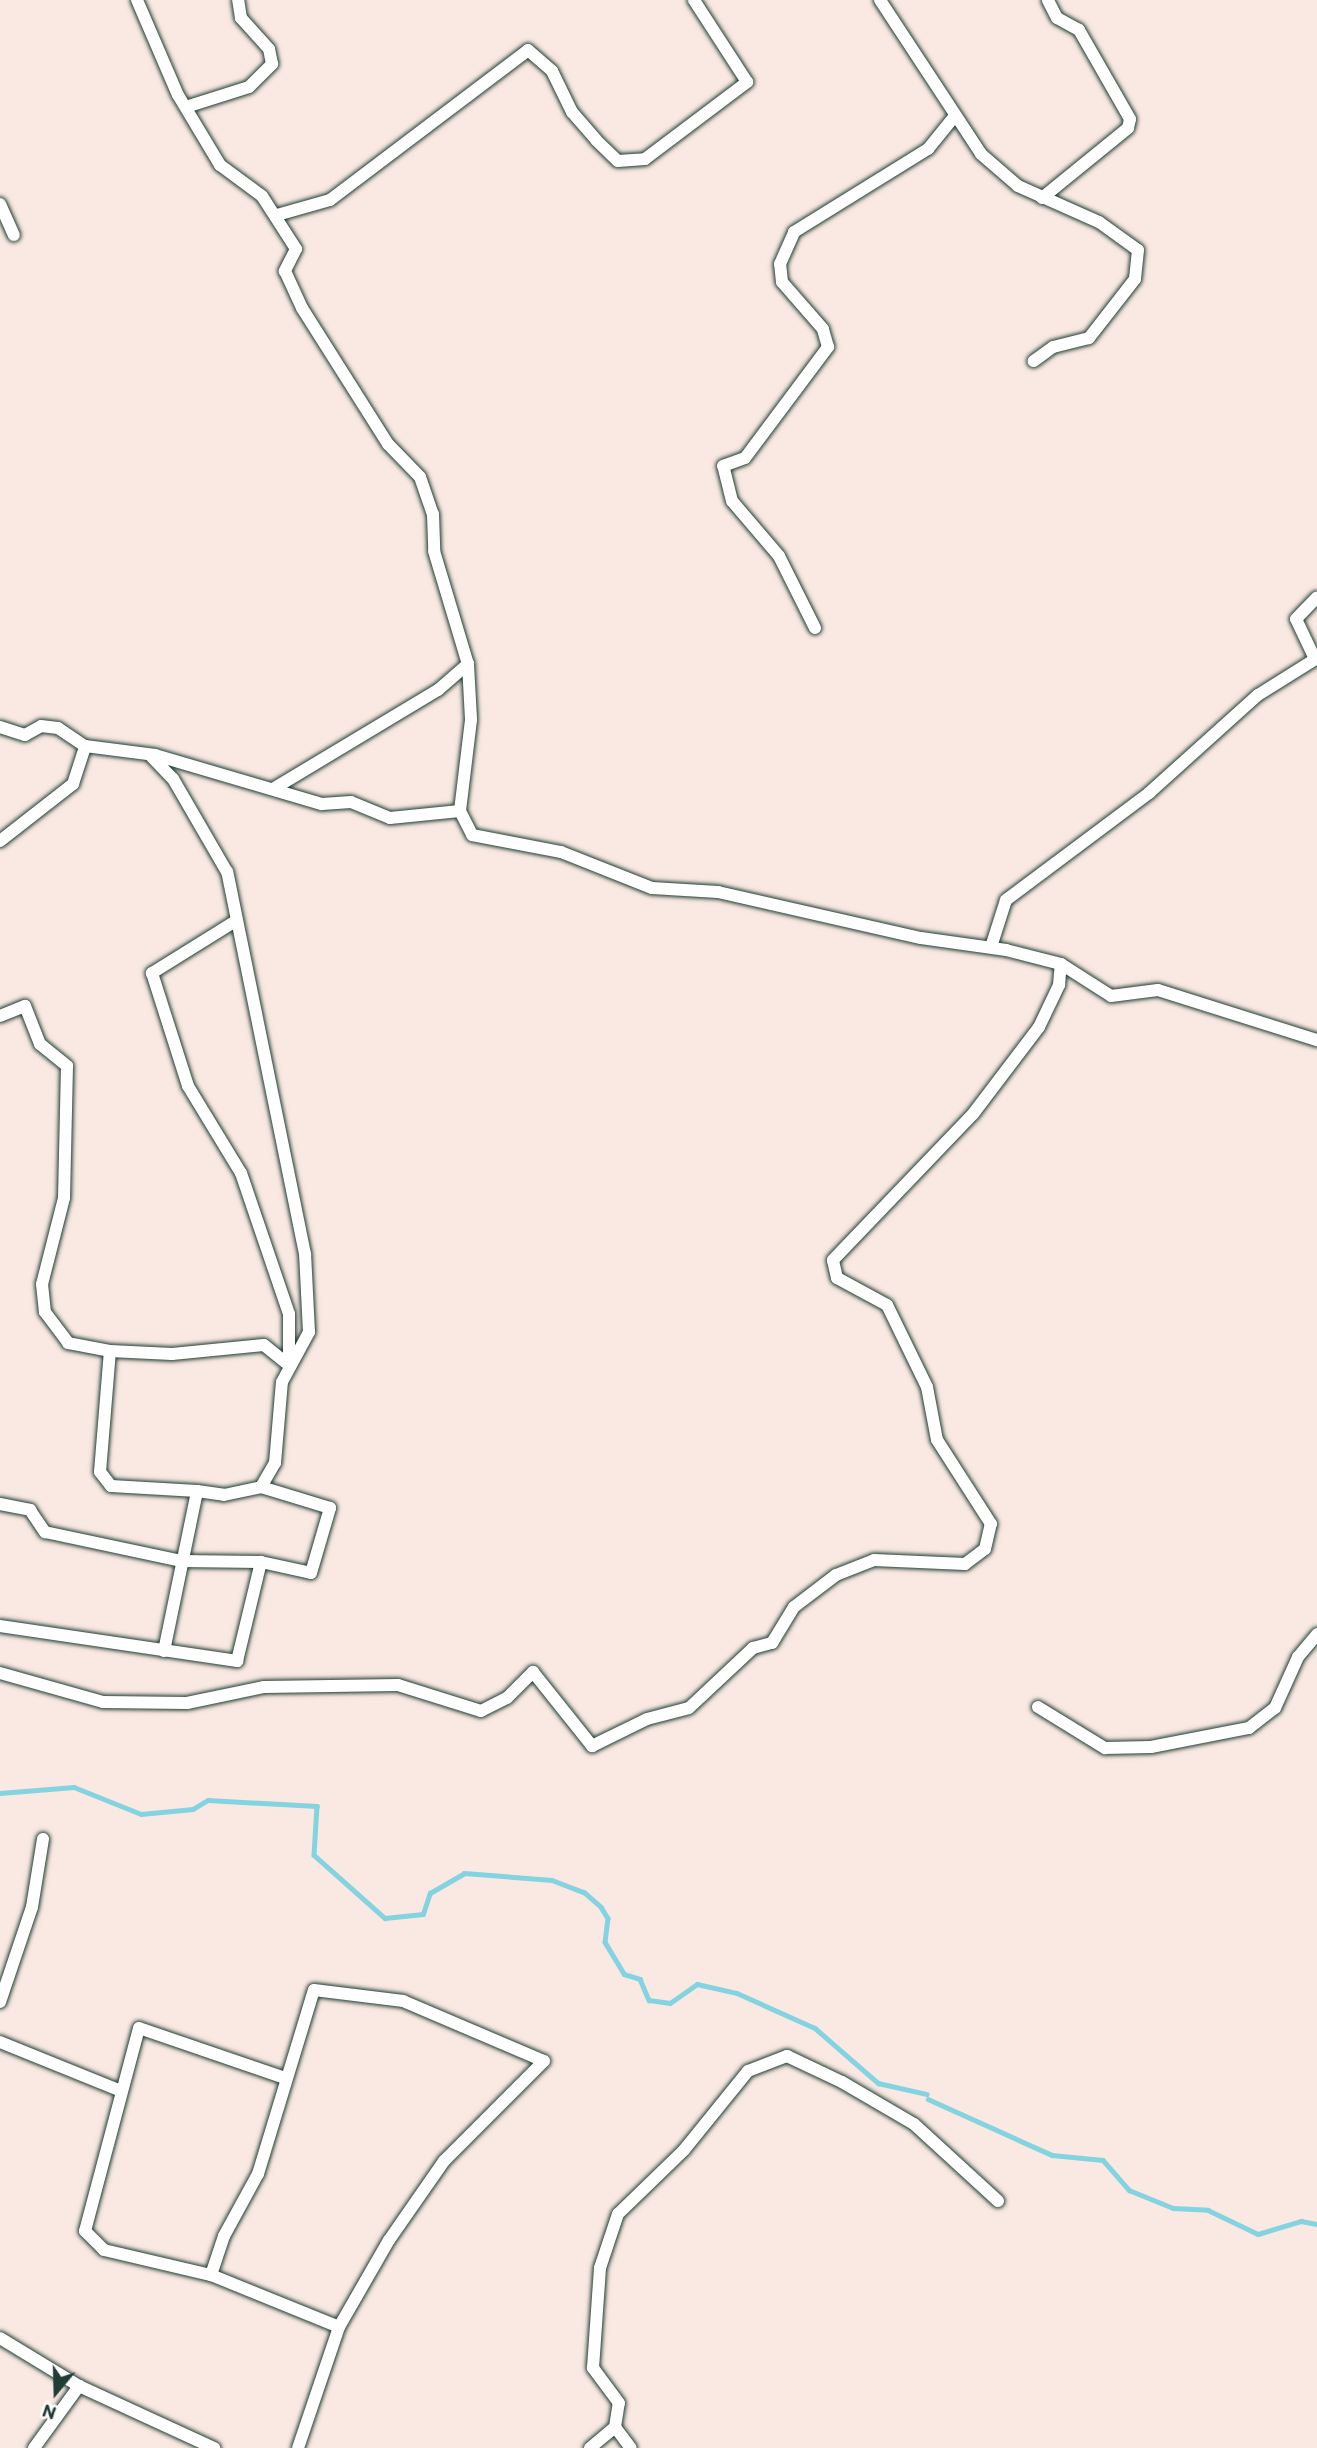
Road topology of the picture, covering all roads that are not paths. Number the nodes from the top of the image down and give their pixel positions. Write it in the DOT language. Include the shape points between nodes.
graph roads {
  1 [pos="137,0"];
  2 [pos="238,0"];
  3 [pos="694,0"];
  4 [pos="880,0"];
  5 [pos="1048,0"];
  6 [pos="189,106"];
  7 [pos="953,118"];
  8 [pos="1042,198"];
  9 [pos="0,204"];
  10 [pos="277,215"];
  11 [pos="14,235"];
  12 [pos="1034,361"];
  13 [pos="1317,597"];
  14 [pos="815,628"];
  15 [pos="1316,659"];
  16 [pos="468,664"];
  17 [pos="0,727"];
  18 [pos="85,746"];
  19 [pos="152,757"];
  20 [pos="273,789"];
  21 [pos="460,811"];
  22 [pos="0,841"];
  23 [pos="234,922"];
  24 [pos="991,947"];
  25 [pos="1061,964"];
  26 [pos="0,1016"];
  27 [pos="1317,1040"];
  28 [pos="110,1351"];
  29 [pos="289,1365"];
  30 [pos="261,1487"];
  31 [pos="197,1492"];
  32 [pos="0,1504"];
  33 [pos="181,1561"];
  34 [pos="261,1562"];
  35 [pos="0,1626"];
  36 [pos="1317,1634"];
  37 [pos="164,1651"];
  38 [pos="0,1673"];
  39 [pos="1038,1707"];
  40 [pos="43,1839"];
  41 [pos="0,2002"];
  42 [pos="0,2042"];
  43 [pos="285,2078"];
  44 [pos="119,2090"];
  45 [pos="998,2201"];
  46 [pos="211,2275"];
  47 [pos="339,2327"];
  48 [pos="0,2338"];
  49 [pos="79,2386"];
  50 [pos="615,2427"];
  51 [pos="198,2445"];
  52 [pos="34,2448"];
  53 [pos="214,2448"];
  54 [pos="298,2448"];
  55 [pos="590,2448"];
  56 [pos="631,2448"];
  1 -- 6 [label="street"];
  2 -- 6 [label="street" via="241,18 269,49 272,64 249,88"];
  3 -- 10 [label="street" via="747,82 645,159 618,161 572,113 552,71 528,50 330,200"];
  4 -- 7 [label="street" via="935,79"];
  5 -- 8 [label="street" via="1057,18 1079,30 1130,119 1128,128"];
  6 -- 10 [label="street" via="220,165"];
  7 -- 8 [label="street" via="1006,177"];
  7 -- 14 [label="street" via="928,149 794,232 780,264 782,282 823,328 828,347 745,458 723,466 732,501 779,556"];
  8 -- 12 [label="street" via="1125,238 1138,250 1139,263 1117,307 1089,338 1053,347"];
  9 -- 11 [label="street"];
  10 -- 16 [label="street" via="296,248 285,271 302,308 388,444 420,477 433,514 434,551"];
  13 -- 15 [label="street" via="1296,619"];
  15 -- 24 [label="street" via="1258,695 1149,793 1006,900"];
  16 -- 20 [label="street" via="438,690"];
  16 -- 21 [label="street" via="471,720"];
  17 -- 18 [label="street" via="25,735 41,726 58,728"];
  18 -- 19 [label="street"];
  18 -- 22 [label="street" via="73,784"];
  19 -- 20 [label="street"];
  19 -- 23 [label="street" via="216,848"];
  20 -- 21 [label="street" via="322,804 351,802 390,818"];
  21 -- 24 [label="street" via="472,835 561,852 652,888 718,892"];
  23 -- 29 [label="street" via="311,1295 309,1332"];
  23 -- 29 [label="street" via="152,973 188,1086 241,1173 289,1314"];
  24 -- 25 [label="street"];
  25 -- 27 [label="street" via="1111,996 1158,990"];
  25 -- 38 [label="street" via="1039,1027 973,1114 833,1260 837,1278 887,1305 927,1387 937,1440 991,1524 985,1549 965,1564 874,1560 836,1575 793,1607 772,1643 753,1648 689,1708 647,1719 592,1746 533,1672 507,1698 481,1711 398,1685 264,1686 187,1703 103,1702"];
  26 -- 28 [label="street" via="25,1006 40,1044 67,1066 67,1168 42,1284 46,1312 68,1343"];
  28 -- 29 [label="street" via="172,1354 264,1345"];
  28 -- 31 [label="street" via="100,1472 111,1486"];
  29 -- 30 [label="street" via="274,1418 275,1463"];
  30 -- 31 [label="street" via="224,1495"];
  30 -- 34 [label="street" via="330,1508 311,1573"];
  31 -- 33 [label="street"];
  32 -- 33 [label="street" via="30,1510 46,1532"];
  33 -- 34 [label="street"];
  33 -- 37 [label="street"];
  34 -- 37 [label="street" via="237,1661"];
  35 -- 37 [label="street"];
  36 -- 39 [label="street" via="1298,1657 1275,1708 1249,1728 1151,1747 1105,1748"];
  40 -- 41 [label="street" via="32,1907"];
  42 -- 44 [label="street"];
  43 -- 44 [label="street" via="139,2028"];
  43 -- 46 [label="street" via="258,2174 224,2236"];
  43 -- 47 [label="street" via="314,1990 403,2001 544,2061 444,2161"];
  44 -- 46 [label="street" via="85,2231 104,2250"];
  45 -- 50 [label="street" via="914,2124 842,2082 787,2056 748,2071 684,2150 618,2214 600,2267 593,2368 619,2403"];
  46 -- 47 [label="street"];
  47 -- 54 [label="street"];
  48 -- 49 [label="street"];
  49 -- 51 [label="street"];
  49 -- 52 [label="street"];
  50 -- 55 [label="street"];
  50 -- 56 [label="street"];
  51 -- 53 [label="street"];
}
